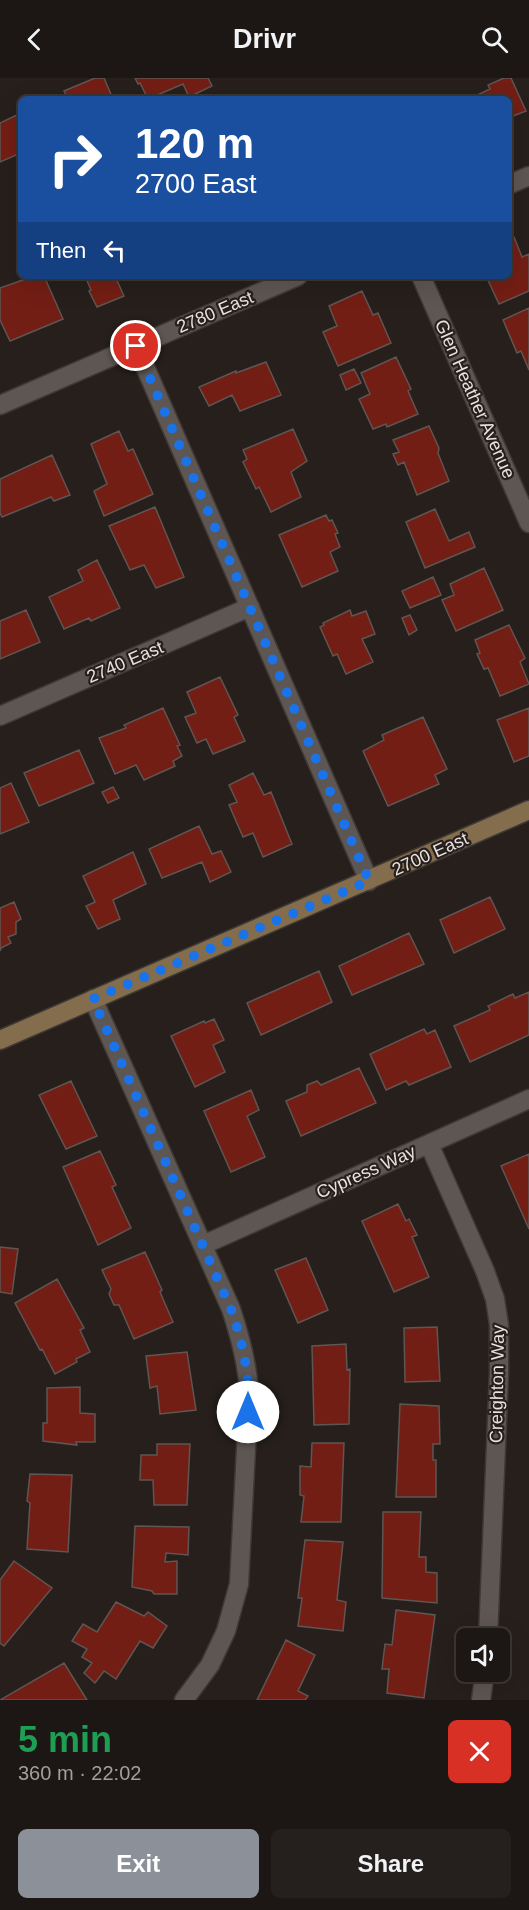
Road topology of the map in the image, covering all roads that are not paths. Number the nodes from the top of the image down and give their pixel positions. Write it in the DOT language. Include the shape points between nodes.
graph roads {
  1 [pos="529,176"];
  2 [pos="512,183"];
  3 [pos="291,279"];
  4 [pos="422,279"];
  5 [pos="136,346"];
  6 [pos="0,405"];
  7 [pos="529,523"];
  8 [pos="250,607"];
  9 [pos="0,716"];
  10 [pos="529,810"];
  11 [pos="369,881"];
  12 [pos="93,999"];
  13 [pos="0,1040"];
  14 [pos="529,1099"];
  15 [pos="429,1144"];
  16 [pos="203,1245"];
  17 [pos="488,1628"];
  18 [pos="483,1682"];
  19 [pos="184,1700"];
  20 [pos="481,1700"];
  1 -- 2 [label="street"];
  3 -- 5 [label="street, 2780 East"];
  4 -- 7 [label="street, Glen Heather Avenue"];
  5 -- 6 [label="street, 2780 East"];
  5 -- 8 [label="street"];
  8 -- 9 [label="street, 2740 East"];
  8 -- 11 [label="street"];
  10 -- 11 [label="street, 2700 East"];
  11 -- 12 [label="street, 2700 East"];
  12 -- 13 [label="street, 2700 East"];
  12 -- 16 [label="street"];
  14 -- 15 [label="street, Cypress Way"];
  15 -- 16 [label="street, Cypress Way"];
  15 -- 17 [label="street, Creighton Way" via="495,1299 499,1325"];
  16 -- 19 [label="street" via="238,1331 249,1391 239,1584 226,1631 210,1665"];
  18 -- 20 [label="street"];
}
